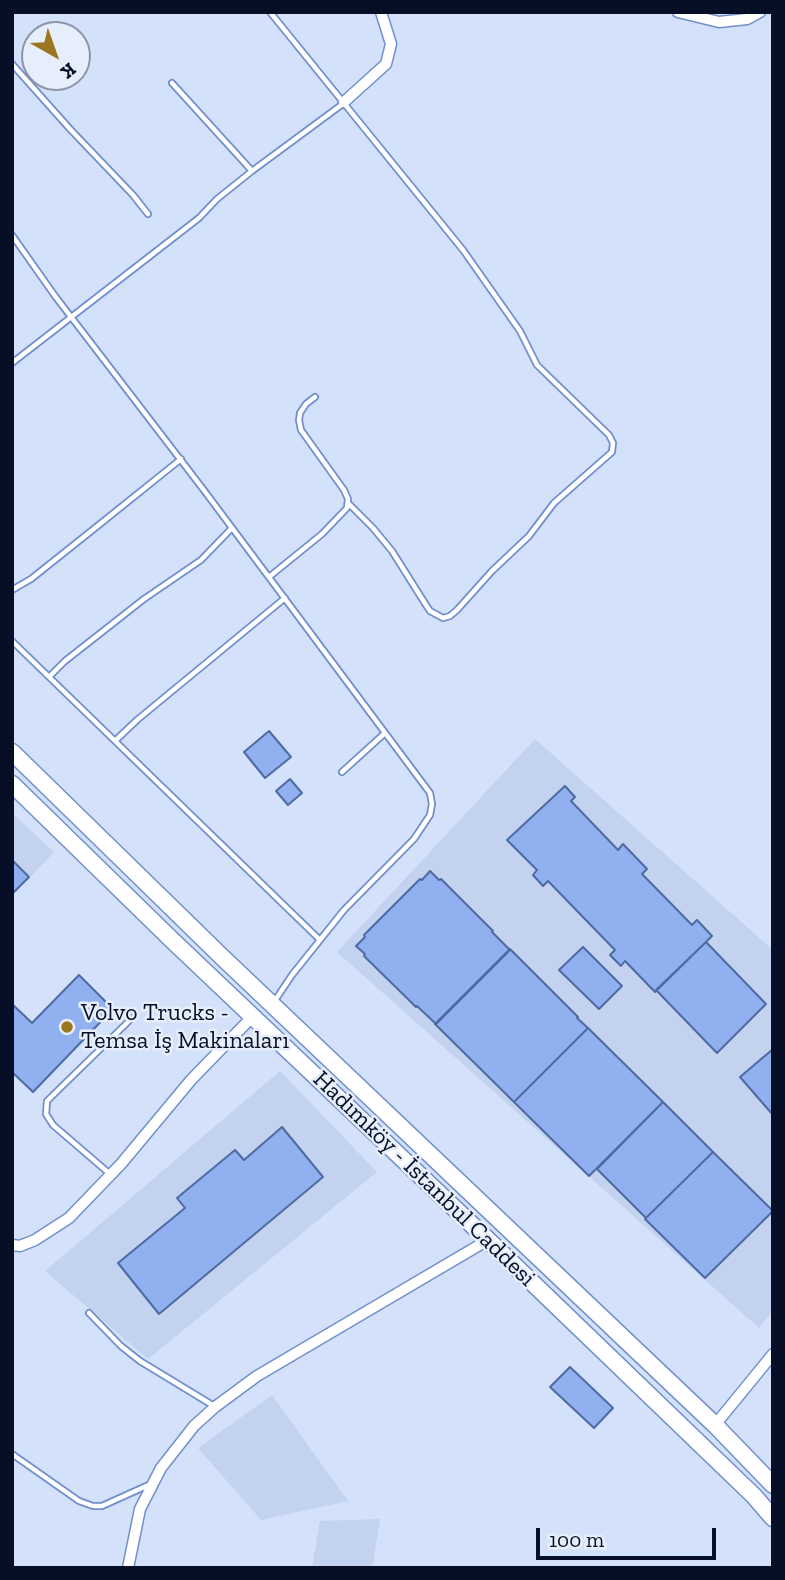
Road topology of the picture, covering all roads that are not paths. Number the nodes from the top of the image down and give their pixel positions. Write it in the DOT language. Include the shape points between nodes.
graph roads {
  1 [pos="270,12"];
  2 [pos="382,12"];
  3 [pos="678,12"];
  4 [pos="760,12"];
  5 [pos="12,64"];
  6 [pos="172,83"];
  7 [pos="344,102"];
  8 [pos="252,172"];
  9 [pos="148,214"];
  10 [pos="12,235"];
  11 [pos="72,317"];
  12 [pos="12,363"];
  13 [pos="315,397"];
  14 [pos="181,459"];
  15 [pos="348,503"];
  16 [pos="232,528"];
  17 [pos="270,577"];
  18 [pos="12,590"];
  19 [pos="285,598"];
  20 [pos="12,641"];
  21 [pos="49,677"];
  22 [pos="385,733"];
  23 [pos="115,741"];
  24 [pos="12,752"];
  25 [pos="342,772"];
  26 [pos="12,784"];
  27 [pos="320,940"];
  28 [pos="273,1004"];
  29 [pos="253,1016"];
  30 [pos="132,1018"];
  31 [pos="110,1175"];
  32 [pos="488,1240"];
  33 [pos="13,1246"];
  34 [pos="89,1313"];
  35 [pos="773,1354"];
  36 [pos="215,1407"];
  37 [pos="715,1425"];
  38 [pos="12,1454"];
  39 [pos="154,1483"];
  40 [pos="773,1485"];
  41 [pos="773,1518"];
  42 [pos="128,1568"];
  1 -- 7 [label="lane"];
  2 -- 7 [label="street" via="391,44 386,64"];
  3 -- 4 [label="street" via="719,22 747,19"];
  5 -- 9 [label="lane"];
  6 -- 8 [label="lane"];
  7 -- 8 [label="lane"];
  7 -- 15 [label="lane" via="463,250 520,331 537,365 613,443 612,452 554,503 529,536 457,610 443,618 430,611 392,551"];
  8 -- 11 [label="lane"];
  10 -- 11 [label="lane"];
  11 -- 12 [label="lane"];
  11 -- 14 [label="lane"];
  13 -- 15 [label="lane" via="300,413 301,430 344,490"];
  14 -- 16 [label="lane"];
  14 -- 18 [label="lane"];
  15 -- 17 [label="lane" via="322,534"];
  16 -- 17 [label="lane"];
  16 -- 21 [label="lane" via="201,560 144,599"];
  17 -- 19 [label="lane"];
  19 -- 22 [label="lane"];
  19 -- 23 [label="lane"];
  20 -- 21 [label="lane"];
  21 -- 23 [label="lane"];
  22 -- 25 [label="lane"];
  22 -- 27 [label="lane" via="428,787 432,810 415,839"];
  23 -- 27 [label="lane"];
  24 -- 28 [label="main road, Hadımköy - İstanbul Caddesi"];
  26 -- 29 [label="main road, Hadımköy - İstanbul Caddesi"];
  27 -- 28 [label="lane"];
  28 -- 37 [label="main road, Hadımköy - İstanbul Caddesi"];
  29 -- 31 [label="street"];
  29 -- 32 [label="main road, Hadımköy - İstanbul Caddesi"];
  30 -- 31 [label="lane" via="47,1101 46,1114 53,1125"];
  31 -- 33 [label="street" via="69,1218 35,1240"];
  32 -- 36 [label="street" via="257,1376"];
  32 -- 41 [label="main road, Hadımköy - İstanbul Caddesi"];
  34 -- 36 [label="lane" via="140,1361"];
  35 -- 37 [label="street"];
  36 -- 39 [label="street" via="194,1426"];
  37 -- 40 [label="main road, Hadımköy - İstanbul Caddesi"];
  38 -- 39 [label="lane" via="93,1506"];
  39 -- 42 [label="street" via="140,1509"];
}
